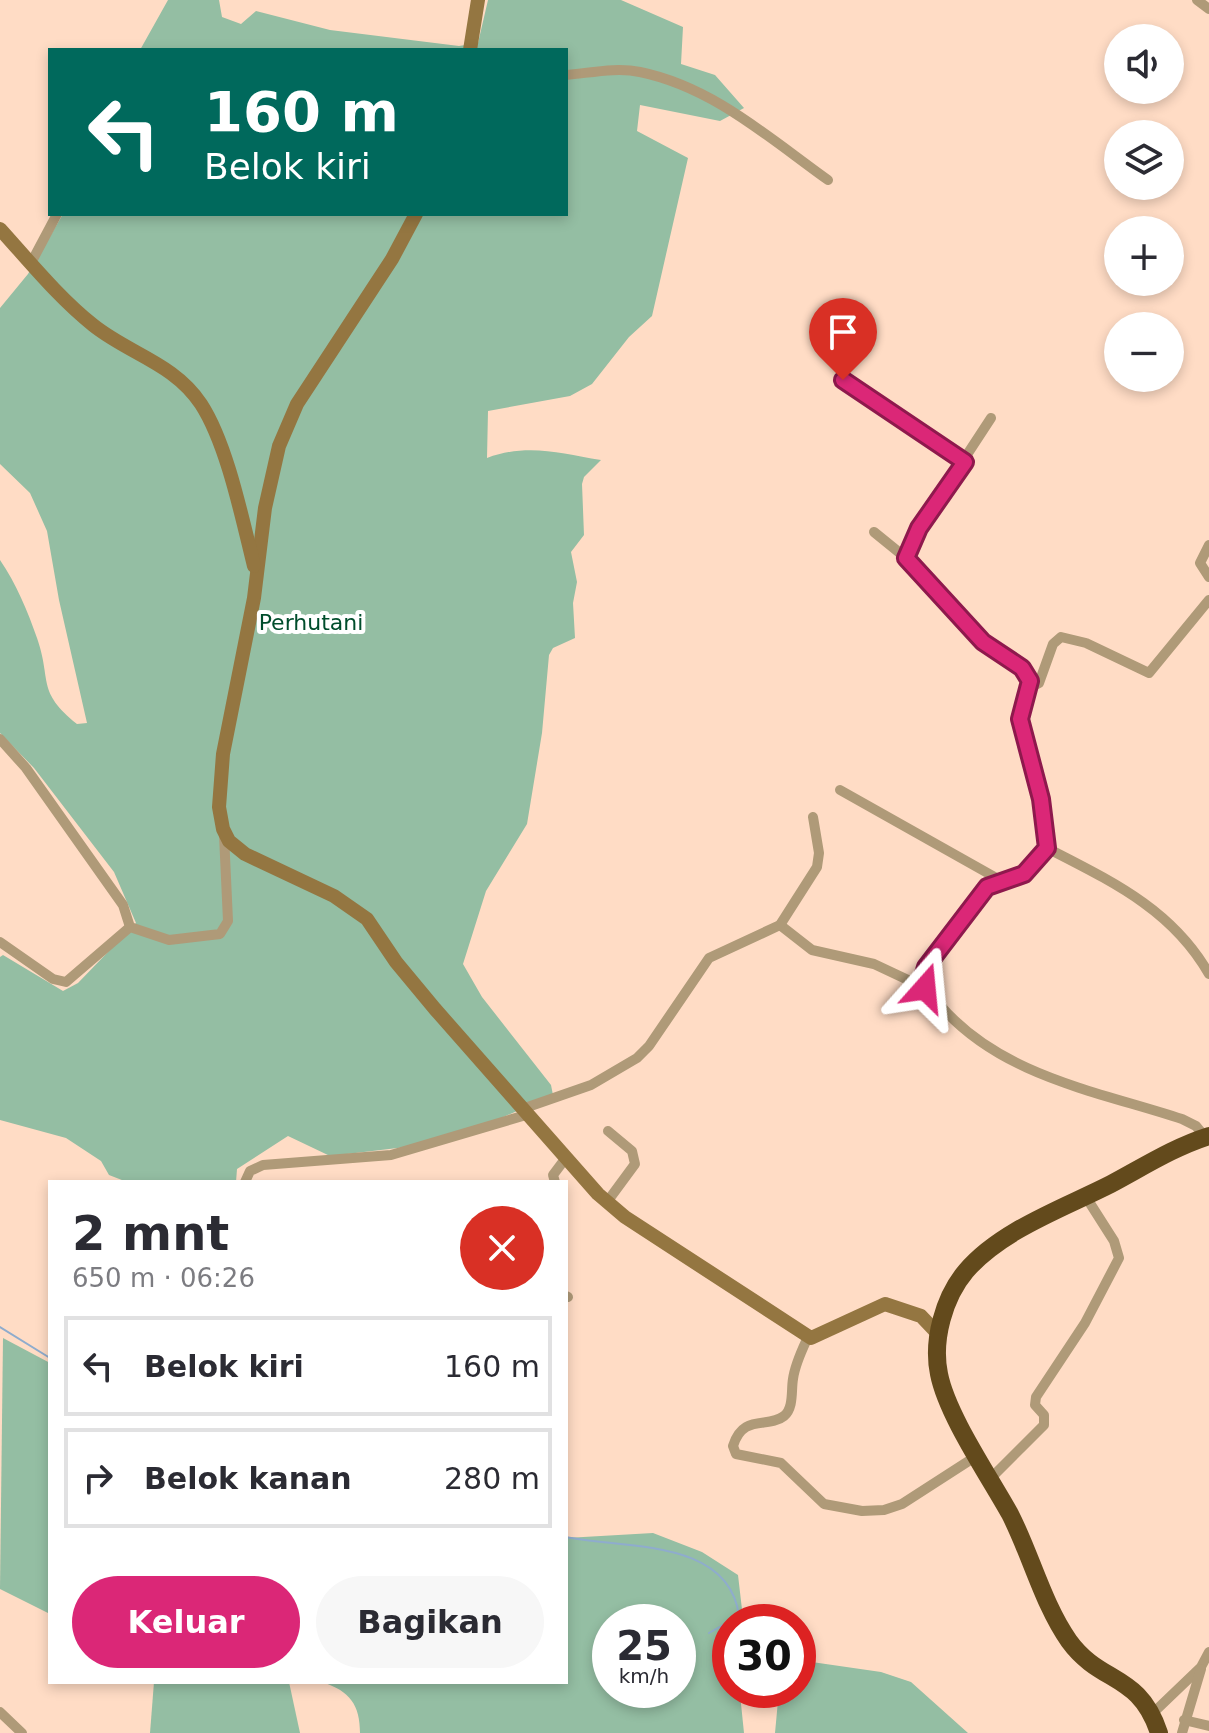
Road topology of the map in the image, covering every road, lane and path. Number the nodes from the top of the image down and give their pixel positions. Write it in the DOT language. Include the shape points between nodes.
graph roads {
  1 [pos="478,0"];
  2 [pos="1197,0"];
  3 [pos="1209,9"];
  4 [pos="470,48"];
  5 [pos="568,75"];
  6 [pos="828,180"];
  7 [pos="56,216"];
  8 [pos="415,216"];
  9 [pos="0,229"];
  10 [pos="31,263"];
  11 [pos="843,380"];
  12 [pos="991,418"];
  13 [pos="965,462"];
  14 [pos="874,532"];
  15 [pos="1209,545"];
  16 [pos="906,558"];
  17 [pos="255,570"];
  18 [pos="1209,577"];
  19 [pos="1209,600"];
  20 [pos="1029,688"];
  21 [pos="0,739"];
  22 [pos="840,790"];
  23 [pos="813,817"];
  24 [pos="223,829"];
  25 [pos="1047,848"];
  26 [pos="1000,880"];
  27 [pos="780,925"];
  28 [pos="130,927"];
  29 [pos="0,942"];
  30 [pos="1209,974"];
  31 [pos="925,988"];
  32 [pos="524,1112"];
  33 [pos="608,1131"];
  34 [pos="1207,1137"];
  35 [pos="565,1159"];
  36 [pos="246,1180"];
  37 [pos="554,1180"];
  38 [pos="1086,1197"];
  39 [pos="607,1202"];
  40 [pos="939,1335"];
  41 [pos="808,1337"];
  42 [pos="978,1455"];
  43 [pos="990,1479"];
  44 [pos="1209,1652"];
  45 [pos="1201,1667"];
  46 [pos="0,1712"];
  47 [pos="1153,1713"];
  48 [pos="1184,1720"];
  49 [pos="1209,1726"];
  50 [pos="22,1733"];
  51 [pos="1159,1733"];
  52 [pos="1182,1733"];
  1 -- 4 [label="street"];
  2 -- 3 [label="street"];
  5 -- 6 [label="street" via="641,72 697,93 733,109"];
  7 -- 10 [label="street"];
  8 -- 17 [label="street" via="286,425"];
  9 -- 10 [label="street"];
  10 -- 17 [label="street" via="93,325 156,361 195,396 233,486"];
  11 -- 13 [label="street"];
  12 -- 13 [label="street"];
  13 -- 16 [label="street" via="919,528"];
  14 -- 16 [label="street"];
  15 -- 18 [label="street" via="1200,563"];
  16 -- 20 [label="street" via="983,642 1022,668"];
  17 -- 24 [label="street" via="223,754"];
  19 -- 20 [label="street" via="1149,673 1061,637 1053,644 1039,683"];
  20 -- 25 [label="street" via="1020,719 1041,799"];
  21 -- 28 [label="street" via="123,905"];
  22 -- 26 [label="street"];
  23 -- 27 [label="street" via="819,859"];
  24 -- 28 [label="street" via="228,921 222,933 169,940"];
  24 -- 32 [label="street" via="245,854 334,896 367,919 396,962"];
  25 -- 26 [label="street" via="1024,874"];
  25 -- 30 [label="street" via="1154,908 1194,947"];
  26 -- 31 [label="street" via="983,891 926,967"];
  27 -- 31 [label="street" via="812,950 874,964"];
  27 -- 32 [label="street" via="709,958 637,1058 591,1085"];
  28 -- 29 [label="street" via="66,982 53,979"];
  31 -- 34 [label="street" via="955,1024 986,1047 1043,1077 1182,1119"];
  32 -- 35 [label="street"];
  32 -- 36 [label="street" via="391,1155 263,1165 250,1171"];
  33 -- 39 [label="street" via="632,1151 635,1164"];
  34 -- 38 [label="highway"];
  35 -- 37 [label="street"];
  35 -- 39 [label="street"];
  38 -- 40 [label="highway" via="980,1257 957,1283"];
  38 -- 43 [label="street" via="1119,1258 1085,1323 1036,1397 1044,1425"];
  39 -- 41 [label="street"];
  40 -- 41 [label="street" via="921,1316 885,1304 817,1338"];
  40 -- 42 [label="highway" via="942,1386"];
  41 -- 42 [label="street" via="795,1366 789,1409 782,1417 751,1423 733,1446 736,1454 781,1463 824,1504 862,1511 902,1504"];
  42 -- 43 [label="highway"];
  43 -- 47 [label="highway" via="1071,1643 1103,1672 1139,1693"];
  44 -- 45 [label="street"];
  45 -- 47 [label="street"];
  45 -- 48 [label="street"];
  46 -- 50 [label="street"];
  47 -- 51 [label="highway"];
  48 -- 49 [label="street"];
  48 -- 52 [label="street"];
}
